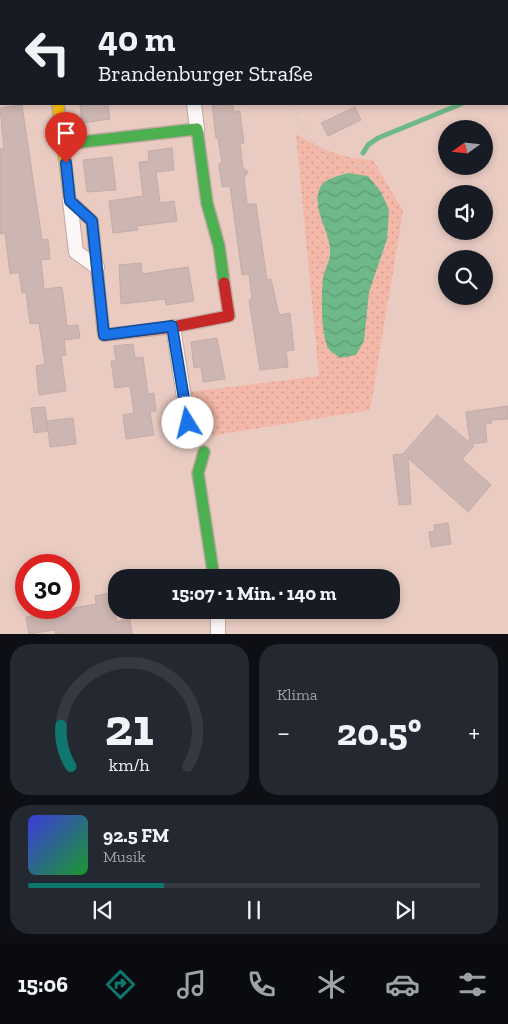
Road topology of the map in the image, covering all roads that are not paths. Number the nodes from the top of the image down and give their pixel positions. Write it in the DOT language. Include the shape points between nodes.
graph roads {
  1 [pos="58,105"];
  2 [pos="194,105"];
  3 [pos="197,129"];
  4 [pos="64,144"];
  5 [pos="70,201"];
  6 [pos="97,267"];
  7 [pos="172,326"];
  8 [pos="188,423"];
  9 [pos="204,452"];
  10 [pos="213,569"];
  11 [pos="218,619"];
  12 [pos="218,634"];
  1 -- 4 [label="street"];
  2 -- 3 [label="street"];
  3 -- 4 [label="street"];
  3 -- 7 [label="street" via="207,203 219,246 228,316"];
  4 -- 5 [label="street"];
  5 -- 6 [label="street" via="92,221"];
  5 -- 6 [label="street" via="76,252"];
  6 -- 7 [label="street" via="104,335"];
  7 -- 8 [label="street"];
  9 -- 10 [label="street" via="198,472"];
  11 -- 12 [label="street"];
}
